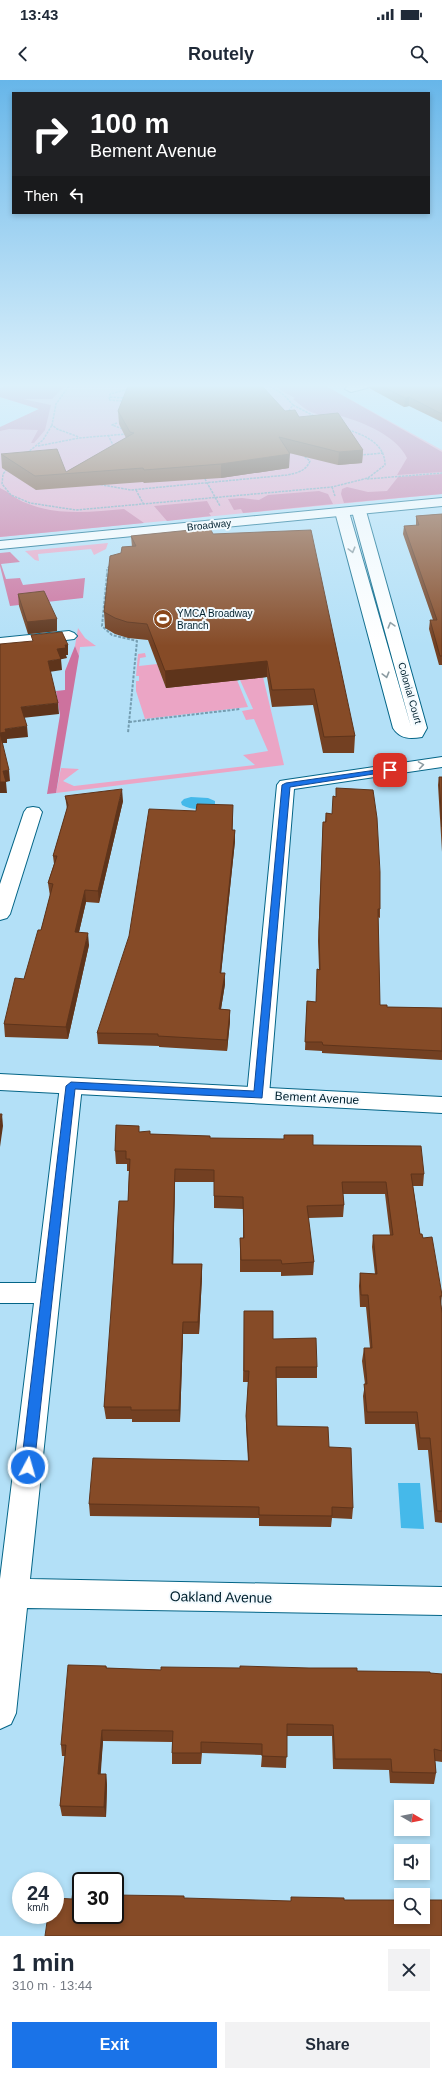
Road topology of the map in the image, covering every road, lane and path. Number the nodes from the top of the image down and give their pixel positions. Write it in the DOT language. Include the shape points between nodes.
graph roads {
  1 [pos="4,473"];
  2 [pos="297,473"];
  3 [pos="375,473"];
  4 [pos="442,473"];
  5 [pos="205,479"];
  6 [pos="364,479"];
  7 [pos="95,480"];
  8 [pos="207,482"];
  9 [pos="136,489"];
  10 [pos="215,498"];
  11 [pos="442,502"];
  12 [pos="144,505"];
  13 [pos="358,510"];
  14 [pos="222,511"];
  15 [pos="342,512"];
  16 [pos="0,545"];
  17 [pos="113,563"];
  18 [pos="69,636"];
  19 [pos="0,643"];
  20 [pos="240,710"];
  21 [pos="129,722"];
  22 [pos="128,733"];
  23 [pos="442,762"];
  24 [pos="33,812"];
  25 [pos="0,914"];
  26 [pos="0,1082"];
  27 [pos="71,1086"];
  28 [pos="258,1095"];
  29 [pos="442,1105"];
  30 [pos="0,1293"];
  31 [pos="47,1293"];
  32 [pos="7,1593"];
  33 [pos="442,1601"];
  34 [pos="0,1713"];
  1 -- 12 [label="path" via="2,484 11,495 30,503 76,510"];
  2 -- 8 [label="path"];
  3 -- 6 [label="path"];
  4 -- 6 [label="path"];
  5 -- 8 [label="path"];
  6 -- 10 [label="path" via="332,487"];
  7 -- 9 [label="path" via="106,488"];
  8 -- 9 [label="path"];
  8 -- 10 [label="path"];
  9 -- 12 [label="path"];
  10 -- 12 [label="path"];
  10 -- 14 [label="path"];
  11 -- 13 [label="street, Broadway"];
  13 -- 15 [label="street, Broadway"];
  15 -- 13 [label="street, Colonial Court, one-way" via="401,728 407,733 416,733 420,728"];
  15 -- 16 [label="street, Broadway"];
  17 -- 21 [label="path" via="107,568 102,626 103,630 111,635 137,641"];
  18 -- 19 [label="street"];
  20 -- 21 [label="path"];
  21 -- 22 [label="path"];
  28 -- 23 [label="street, one-way" via="286,785"];
  24 -- 25 [label="street"];
  26 -- 27 [label="street, Bement Avenue"];
  27 -- 28 [label="street, Bement Avenue"];
  27 -- 31 [label="street"];
  28 -- 29 [label="street, Bement Avenue"];
  30 -- 31 [label="street"];
  31 -- 32 [label="street"];
  32 -- 33 [label="street, Oakland Avenue"];
  32 -- 34 [label="street"];
}
